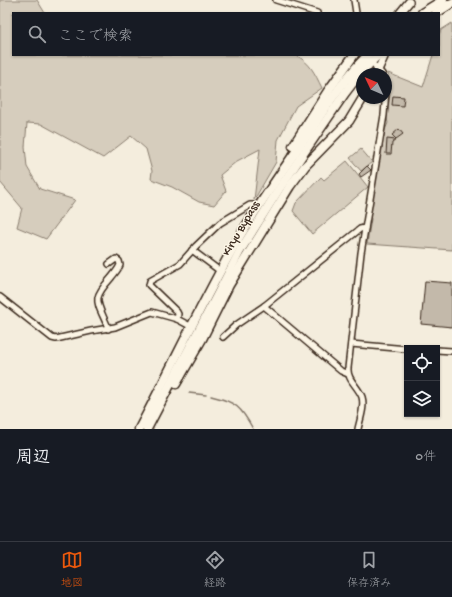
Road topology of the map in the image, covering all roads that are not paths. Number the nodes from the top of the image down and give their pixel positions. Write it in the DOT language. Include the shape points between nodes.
graph roads {
  1 [pos="276,0"];
  2 [pos="354,0"];
  3 [pos="444,0"];
  4 [pos="409,1"];
  5 [pos="452,3"];
  6 [pos="314,12"];
  7 [pos="356,12"];
  8 [pos="401,12"];
  9 [pos="405,12"];
  10 [pos="424,12"];
  11 [pos="438,12"];
  12 [pos="353,56"];
  13 [pos="367,56"];
  14 [pos="381,56"];
  15 [pos="378,68"];
  16 [pos="359,104"];
  17 [pos="385,104"];
  18 [pos="269,191"];
  19 [pos="258,207"];
  20 [pos="365,228"];
  21 [pos="192,250"];
  22 [pos="109,264"];
  23 [pos="220,271"];
  24 [pos="0,297"];
  25 [pos="264,306"];
  26 [pos="177,319"];
  27 [pos="192,327"];
  28 [pos="108,329"];
  29 [pos="223,337"];
  30 [pos="351,344"];
  31 [pos="404,349"];
  32 [pos="440,350"];
  33 [pos="452,351"];
  34 [pos="348,374"];
  35 [pos="160,404"];
  36 [pos="139,429"];
  37 [pos="147,429"];
  38 [pos="358,429"];
  1 -- 6 [label="street"];
  2 -- 7 [label="street"];
  3 -- 10 [label="highway"];
  4 -- 8 [label="main road"];
  4 -- 9 [label="main road"];
  5 -- 11 [label="highway"];
  12 -- 18 [label="highway" via="302,132"];
  13 -- 18 [label="highway, Kiryu Bypass" via="348,78"];
  14 -- 15 [label="main road"];
  14 -- 35 [label="highway, Kiryu Bypass" via="358,76 345,93 264,211 236,257"];
  16 -- 35 [label="highway" via="349,121 305,166 294,181 229,285 185,369 169,395"];
  17 -- 20 [label="street"];
  18 -- 19 [label="highway, Kiryu Bypass"];
  19 -- 21 [label="street" via="250,205 230,216"];
  19 -- 23 [label="highway, Kiryu Bypass"];
  20 -- 25 [label="street" via="360,229"];
  20 -- 30 [label="street"];
  21 -- 23 [label="street"];
  21 -- 26 [label="street" via="180,264 150,283 177,312"];
  22 -- 28 [label="street" via="116,259 120,265 99,292 97,300"];
  23 -- 27 [label="highway, Kiryu Bypass"];
  24 -- 28 [label="street" via="54,339"];
  25 -- 29 [label="street"];
  25 -- 34 [label="street" via="341,371"];
  26 -- 27 [label="street"];
  26 -- 28 [label="street" via="152,312"];
  27 -- 36 [label="highway, Kiryu Bypass"];
  30 -- 31 [label="street"];
  30 -- 34 [label="street"];
  32 -- 33 [label="street"];
  34 -- 38 [label="street" via="362,399"];
  35 -- 37 [label="highway, Kiryu Bypass"];
}
